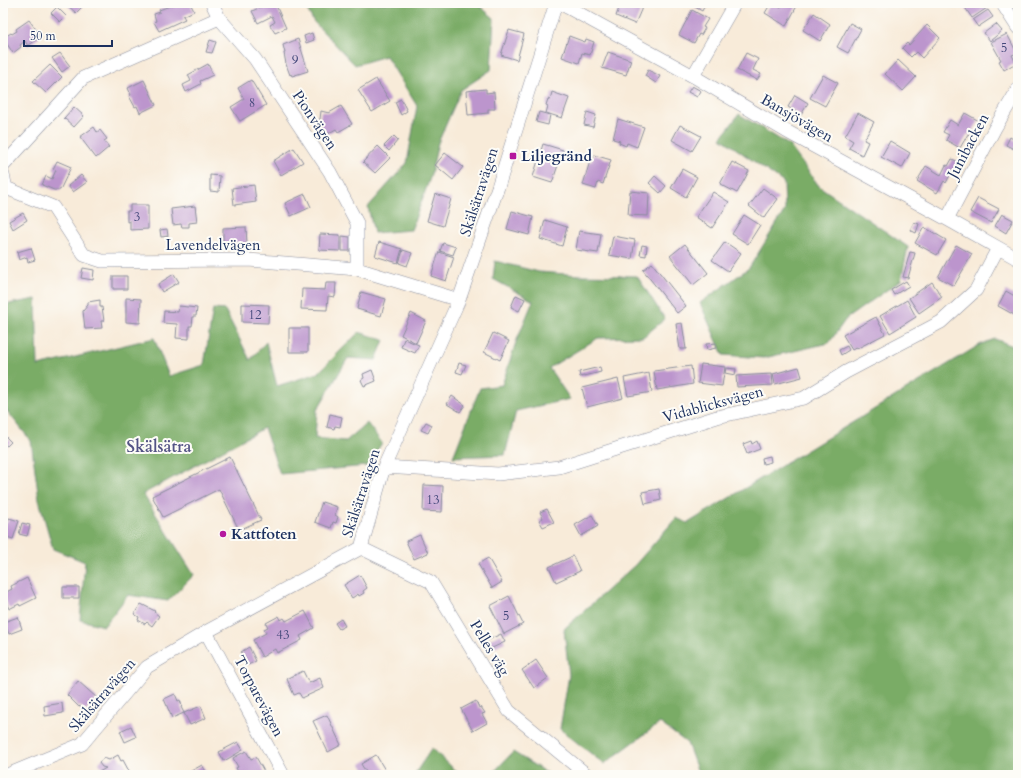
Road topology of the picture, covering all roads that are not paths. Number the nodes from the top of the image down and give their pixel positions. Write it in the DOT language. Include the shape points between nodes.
graph roads {
  1 [pos="212,3"];
  2 [pos="556,3"];
  3 [pos="560,3"];
  4 [pos="735,3"];
  5 [pos="1002,3"];
  6 [pos="219,18"];
  7 [pos="1018,28"];
  8 [pos="693,76"];
  9 [pos="1018,89"];
  10 [pos="3,166"];
  11 [pos="3,174"];
  12 [pos="947,219"];
  13 [pos="998,248"];
  14 [pos="1018,259"];
  15 [pos="357,269"];
  16 [pos="459,300"];
  17 [pos="384,467"];
  18 [pos="361,548"];
  19 [pos="206,632"];
  20 [pos="7,775"];
  21 [pos="283,775"];
  22 [pos="587,775"];
  1 -- 6 [label="street, Pionvägen"];
  2 -- 16 [label="street, Skälsätravägen"];
  3 -- 8 [label="street, Bansjövägen"];
  4 -- 8 [label="street"];
  5 -- 7 [label="street"];
  6 -- 10 [label="street" via="83,78"];
  6 -- 15 [label="street, Pionvägen" via="255,59 330,172 357,223"];
  8 -- 12 [label="street, Bansjövägen" via="786,131"];
  9 -- 12 [label="street, Junibacken"];
  11 -- 15 [label="street, Lavendelvägen" via="6,188 53,207 84,255 102,261 248,260"];
  12 -- 13 [label="street, Bansjövägen"];
  13 -- 14 [label="street, Bansjövägen"];
  13 -- 17 [label="street, Vidablicksvägen" via="976,290 941,322 846,372 804,398 716,417 559,468 498,474"];
  15 -- 16 [label="street, Lavendelvägen"];
  16 -- 17 [label="street, Skälsätravägen"];
  17 -- 18 [label="street, Skälsätravägen"];
  18 -- 19 [label="street, Skälsätravägen"];
  18 -- 22 [label="street, Pelles väg" via="431,582 509,711"];
  19 -- 20 [label="street, Skälsätravägen" via="147,667 82,744"];
  19 -- 21 [label="street, Torparevägen"];
}
